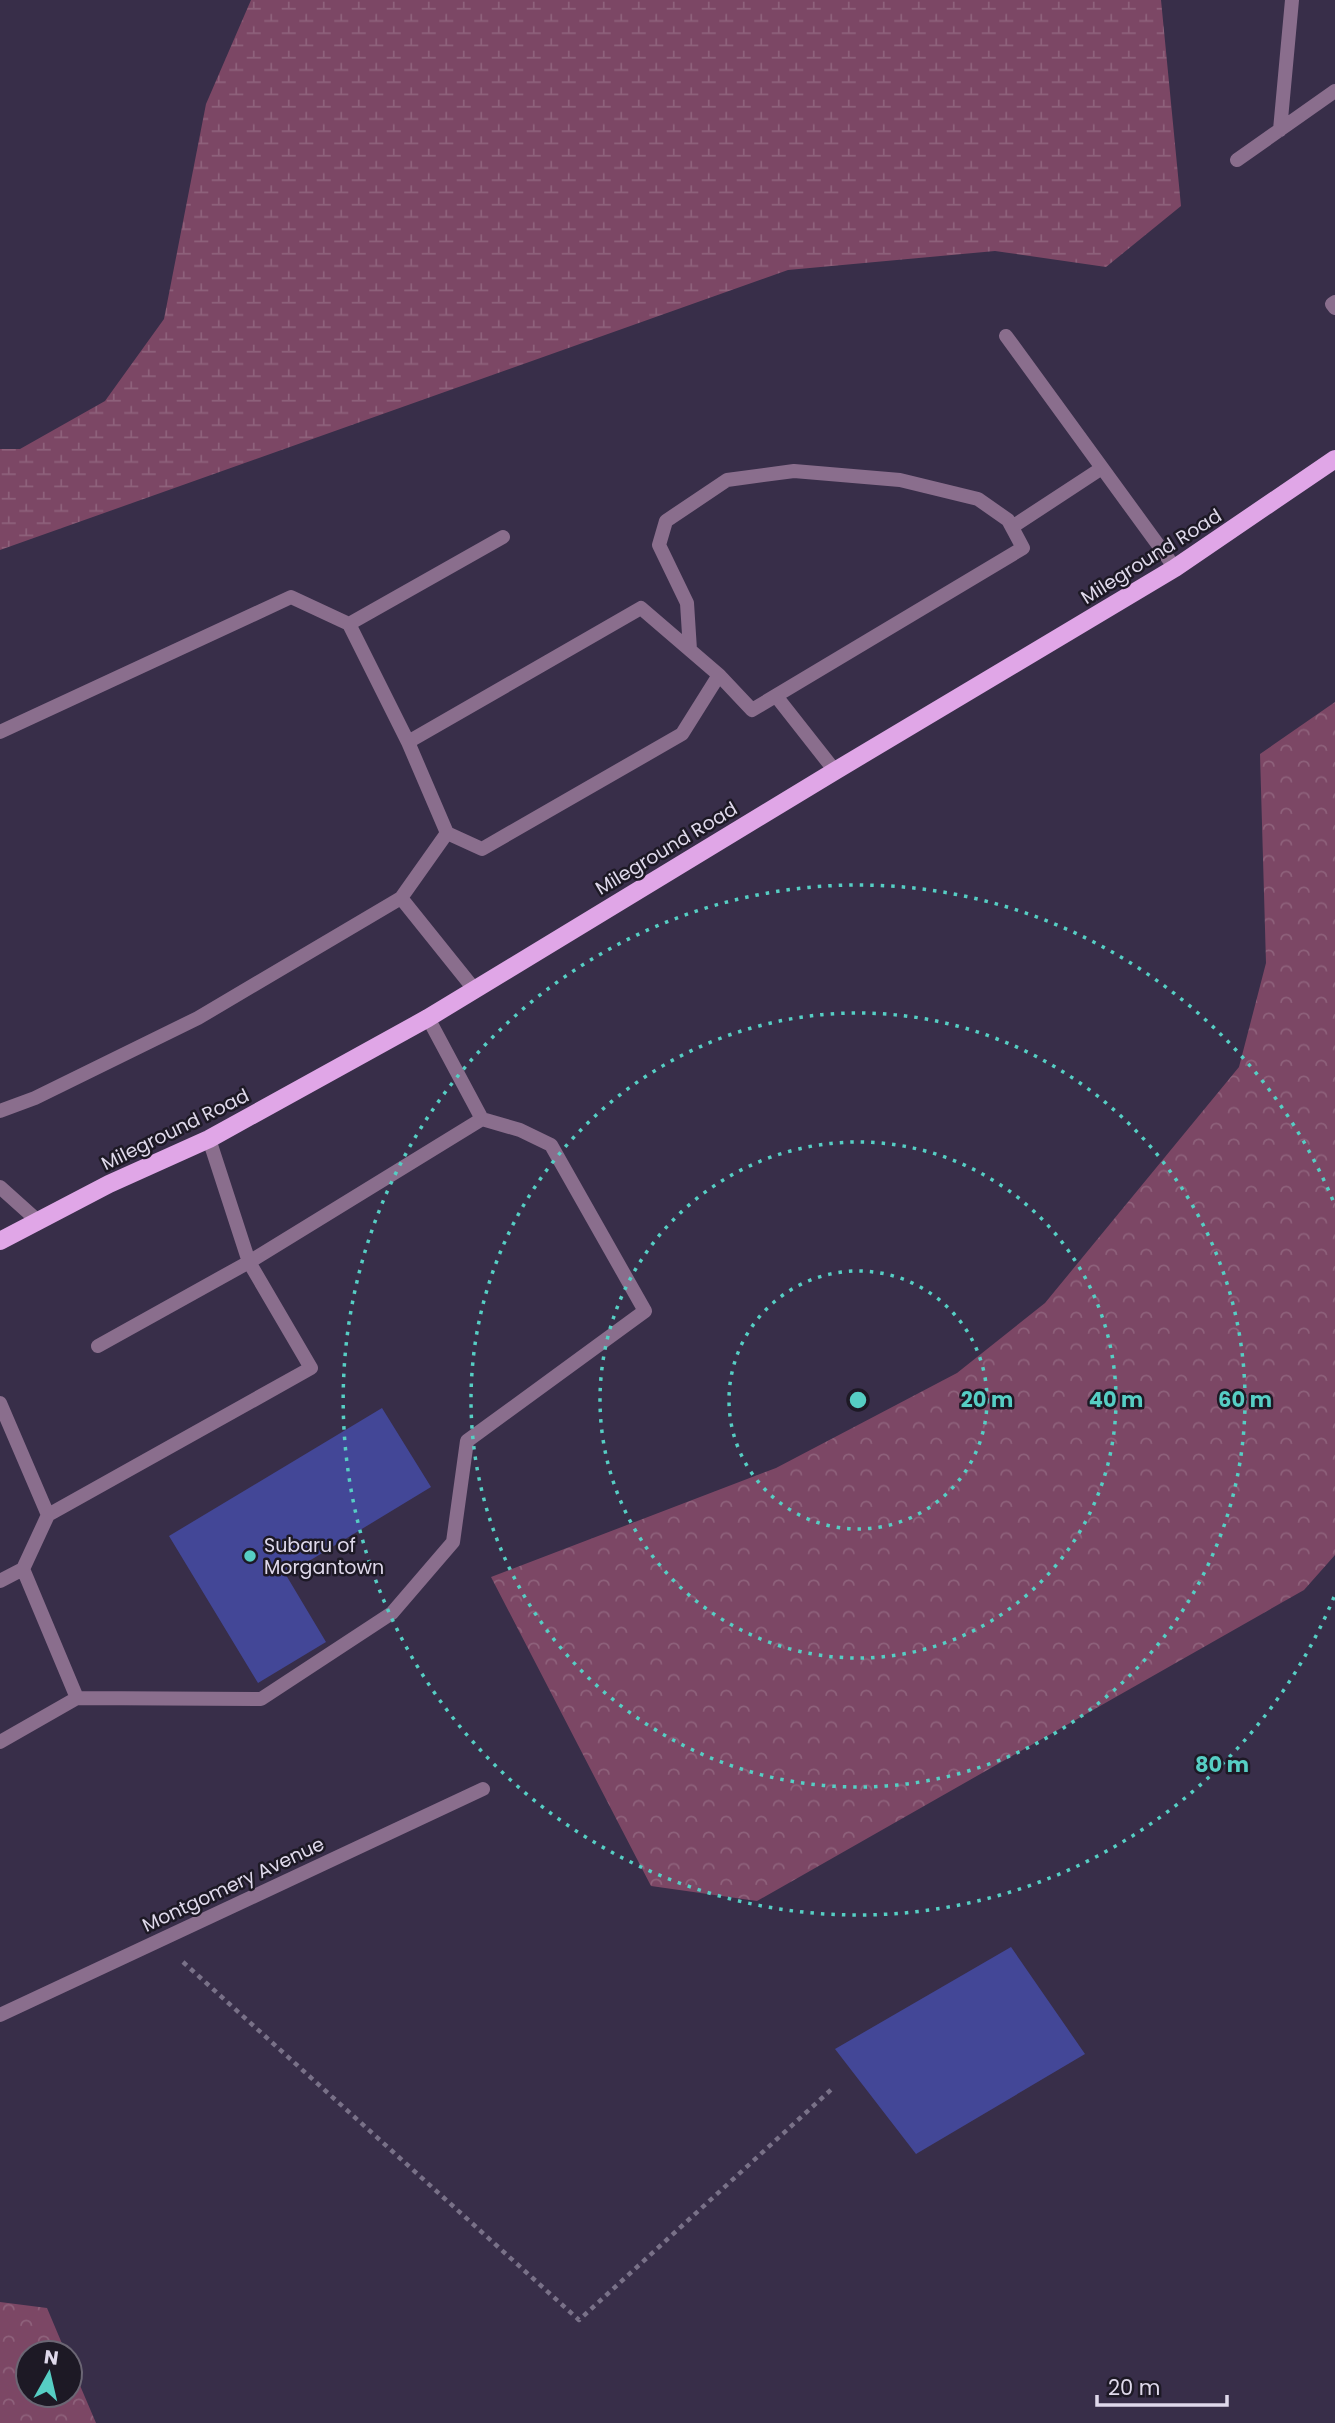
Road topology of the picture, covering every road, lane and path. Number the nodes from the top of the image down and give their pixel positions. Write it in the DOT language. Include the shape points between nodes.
graph roads {
  1 [pos="1292,0"];
  2 [pos="1335,91"];
  3 [pos="1280,130"];
  4 [pos="1237,160"];
  5 [pos="1335,302"];
  6 [pos="1335,308"];
  7 [pos="1006,336"];
  8 [pos="1335,459"];
  9 [pos="1102,468"];
  10 [pos="1012,527"];
  11 [pos="503,537"];
  12 [pos="1175,568"];
  13 [pos="349,624"];
  14 [pos="690,650"];
  15 [pos="719,675"];
  16 [pos="776,696"];
  17 [pos="0,732"];
  18 [pos="408,742"];
  19 [pos="835,771"];
  20 [pos="447,833"];
  21 [pos="401,898"];
  22 [pos="474,989"];
  23 [pos="428,1018"];
  24 [pos="0,1111"];
  25 [pos="482,1119"];
  26 [pos="209,1139"];
  27 [pos="0,1187"];
  28 [pos="39,1222"];
  29 [pos="0,1241"];
  30 [pos="249,1262"];
  31 [pos="97,1346"];
  32 [pos="0,1403"];
  33 [pos="48,1515"];
  34 [pos="23,1569"];
  35 [pos="0,1581"];
  36 [pos="77,1699"];
  37 [pos="0,1742"];
  38 [pos="483,1789"];
  39 [pos="159,1941"];
  40 [pos="0,2015"];
  41 [pos="834,2087"];
  1 -- 3 [label="street"];
  2 -- 3 [label="street"];
  3 -- 4 [label="street"];
  5 -- 6 [label="street"];
  7 -- 9 [label="street"];
  8 -- 12 [label="main road, Mileground Road"];
  9 -- 10 [label="street"];
  9 -- 12 [label="street"];
  10 -- 14 [label="street" via="978,499 900,480 794,471 727,480 666,521 659,545 687,603"];
  10 -- 16 [label="street" via="1023,548"];
  11 -- 13 [label="street"];
  12 -- 19 [label="main road, Mileground Road"];
  13 -- 17 [label="street" via="291,597"];
  13 -- 18 [label="street"];
  14 -- 15 [label="street"];
  14 -- 18 [label="street" via="641,608"];
  15 -- 16 [label="street" via="752,710"];
  15 -- 20 [label="street" via="682,734 482,849"];
  16 -- 19 [label="street"];
  18 -- 20 [label="street"];
  19 -- 22 [label="main road, Mileground Road"];
  20 -- 21 [label="street"];
  21 -- 22 [label="street"];
  21 -- 24 [label="street" via="198,1018"];
  22 -- 23 [label="main road, Mileground Road"];
  23 -- 25 [label="street"];
  23 -- 26 [label="main road, Mileground Road"];
  25 -- 30 [label="street"];
  25 -- 36 [label="street" via="551,1144 645,1311 467,1441 453,1542 392,1613 261,1699"];
  26 -- 28 [label="main road, Mileground Road" via="108,1184"];
  26 -- 30 [label="street"];
  27 -- 28 [label="street"];
  28 -- 29 [label="main road, Mileground Road"];
  30 -- 31 [label="street"];
  30 -- 33 [label="street" via="311,1368"];
  32 -- 33 [label="street"];
  33 -- 34 [label="street"];
  34 -- 35 [label="street"];
  34 -- 36 [label="street"];
  36 -- 37 [label="street"];
  38 -- 39 [label="street, Montgomery Avenue"];
  39 -- 40 [label="street, Montgomery Avenue"];
  39 -- 41 [label="path" via="579,2320"];
}
